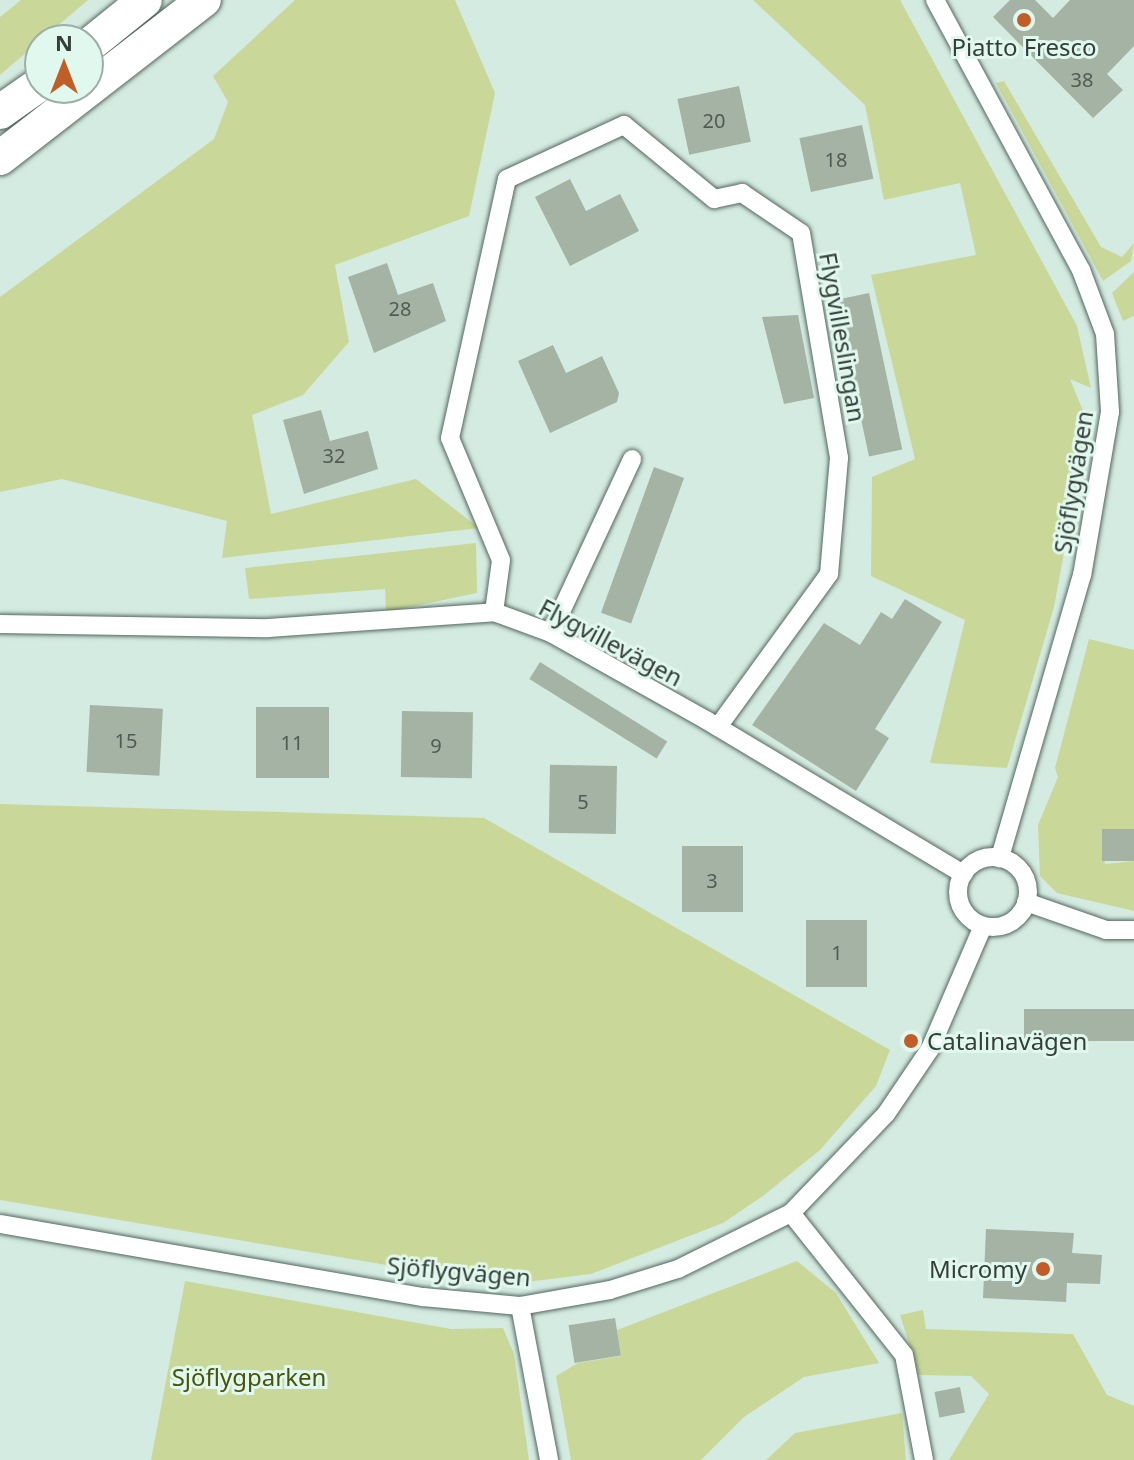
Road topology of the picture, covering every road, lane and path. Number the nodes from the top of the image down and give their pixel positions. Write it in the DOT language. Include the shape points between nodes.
graph roads {
  1 [pos="145,0"];
  2 [pos="204,0"];
  3 [pos="935,0"];
  4 [pos="104,33"];
  5 [pos="24,95"];
  6 [pos="0,112"];
  7 [pos="0,158"];
  8 [pos="632,459"];
  9 [pos="494,612"];
  10 [pos="0,624"];
  11 [pos="551,633"];
  12 [pos="718,727"];
  13 [pos="1000,858"];
  14 [pos="963,874"];
  15 [pos="1026,902"];
  16 [pos="983,926"];
  17 [pos="1134,930"];
  18 [pos="791,1213"];
  19 [pos="0,1224"];
  20 [pos="520,1306"];
  21 [pos="549,1460"];
  22 [pos="924,1460"];
  1 -- 4 [label="highway"];
  2 -- 7 [label="highway"];
  3 -- 13 [label="street, Sjöflygvägen" via="1081,270 1105,334 1110,412 1082,575"];
  5 -- 6 [label="highway"];
  8 -- 11 [label="street"];
  9 -- 10 [label="street, Flygvillevägen" via="268,628"];
  9 -- 11 [label="street, Flygvillevägen"];
  9 -- 12 [label="street, Flygvilleslingan" via="501,560 450,438 507,179 624,125 714,199 742,193 801,233 839,458 829,574"];
  11 -- 12 [label="street, Flygvillevägen"];
  12 -- 14 [label="street, Flygvillevägen"];
  13 -- 14 [label="street" via="979,860"];
  13 -- 15 [label="street" via="1025,879"];
  14 -- 16 [label="street" via="960,905"];
  15 -- 16 [label="street" via="1012,921"];
  15 -- 17 [label="street" via="1106,930"];
  16 -- 18 [label="street, Sjöflygvägen" via="921,1062 886,1114"];
  18 -- 20 [label="street, Sjöflygvägen" via="678,1269"];
  18 -- 22 [label="street" via="904,1355"];
  19 -- 20 [label="street, Sjöflygvägen" via="423,1297"];
  20 -- 21 [label="street"];
}
